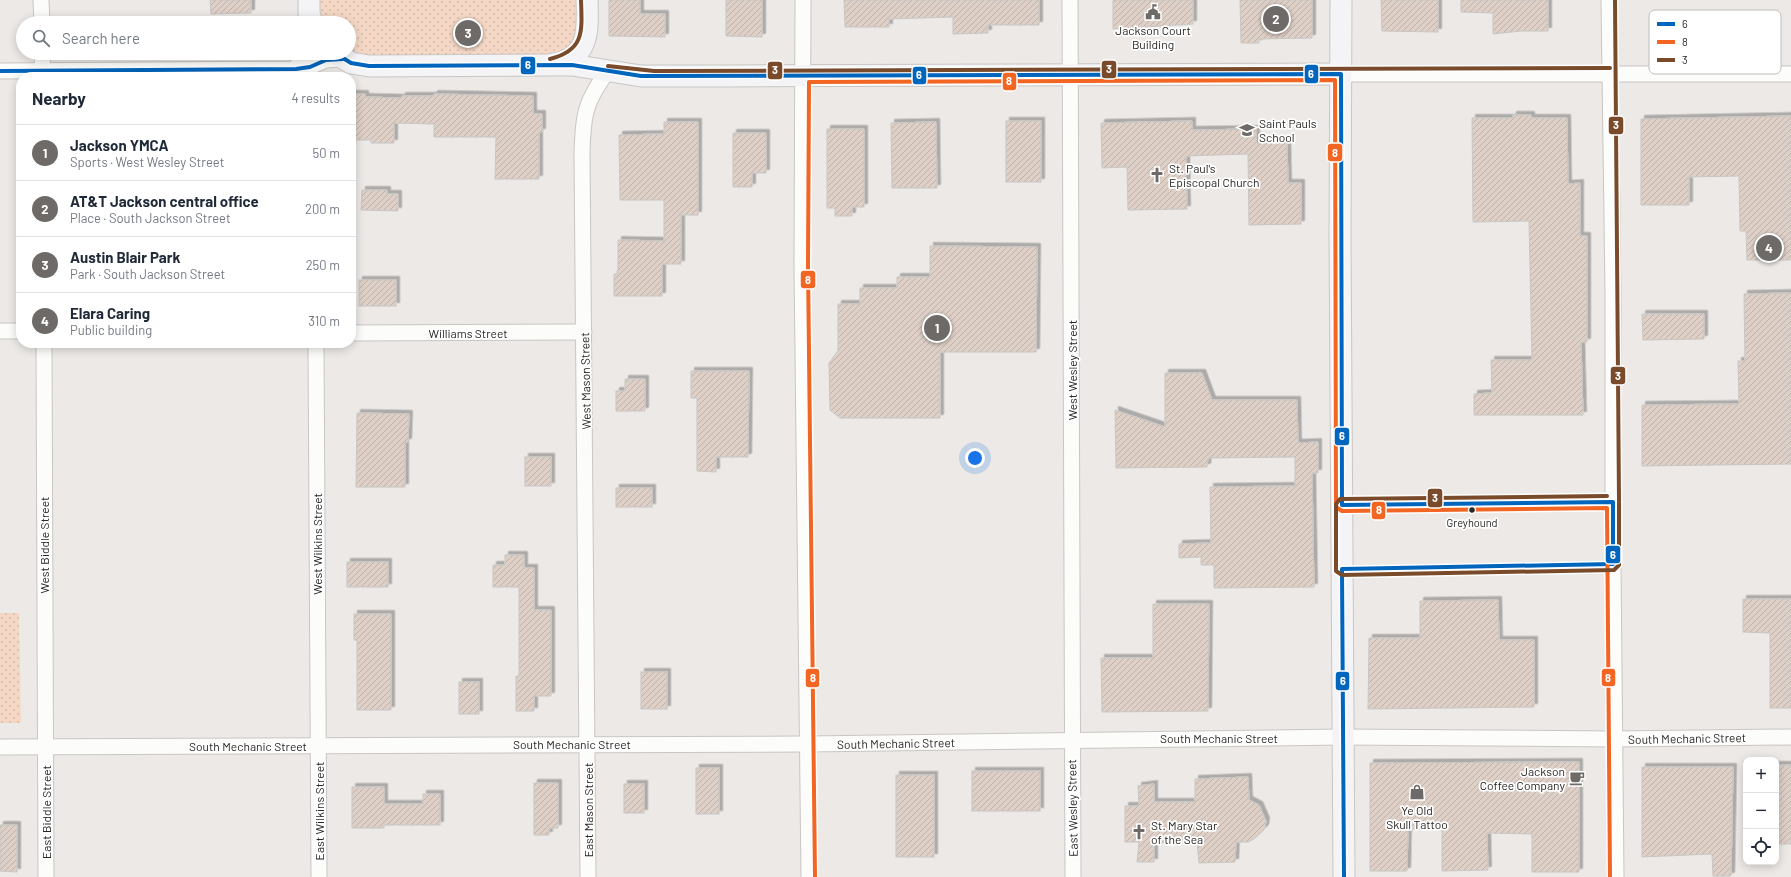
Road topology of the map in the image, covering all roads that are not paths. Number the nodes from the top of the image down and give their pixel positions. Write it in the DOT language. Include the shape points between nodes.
graph roads {
  1 [pos="41,0"];
  2 [pos="587,0"];
  3 [pos="802,0"];
  4 [pos="1070,0"];
  5 [pos="1341,0"];
  6 [pos="1609,0"];
  7 [pos="42,16"];
  8 [pos="588,31"];
  9 [pos="42,60"];
  10 [pos="302,60"];
  11 [pos="326,60"];
  12 [pos="347,60"];
  13 [pos="552,64"];
  14 [pos="0,71"];
  15 [pos="16,72"];
  16 [pos="42,72"];
  17 [pos="299,72"];
  18 [pos="301,72"];
  19 [pos="608,72"];
  20 [pos="1341,74"];
  21 [pos="1610,74"];
  22 [pos="1791,74"];
  23 [pos="803,76"];
  24 [pos="1071,76"];
  25 [pos="16,330"];
  26 [pos="0,331"];
  27 [pos="584,332"];
  28 [pos="356,333"];
  29 [pos="44,348"];
  30 [pos="316,348"];
  31 [pos="1342,737"];
  32 [pos="1791,737"];
  33 [pos="1614,739"];
  34 [pos="1071,740"];
  35 [pos="588,744"];
  36 [pos="807,744"];
  37 [pos="319,745"];
  38 [pos="0,747"];
  39 [pos="45,747"];
  40 [pos="46,877"];
  41 [pos="319,877"];
  42 [pos="588,877"];
  43 [pos="809,877"];
  44 [pos="1073,877"];
  45 [pos="1344,877"];
  46 [pos="1616,877"];
  1 -- 7 [label="street"];
  2 -- 8 [label="street"];
  3 -- 23 [label="street"];
  4 -- 24 [label="street, West Wesley Street"];
  5 -- 20 [label="street"];
  6 -- 21 [label="street"];
  8 -- 13 [label="street" via="577,52 564,63"];
  8 -- 19 [label="street" via="594,56"];
  9 -- 16 [label="street"];
  10 -- 17 [label="street"];
  11 -- 18 [label="street"];
  12 -- 13 [label="street" via="369,66"];
  13 -- 19 [label="street"];
  14 -- 15 [label="street"];
  19 -- 23 [label="street" via="654,77"];
  19 -- 27 [label="street, West Mason Street" via="591,95 582,131"];
  20 -- 21 [label="street"];
  20 -- 24 [label="street"];
  20 -- 31 [label="street"];
  21 -- 22 [label="street"];
  21 -- 33 [label="street"];
  23 -- 24 [label="street"];
  23 -- 36 [label="street" via="802,281"];
  24 -- 34 [label="street, West Wesley Street"];
  25 -- 26 [label="street"];
  27 -- 28 [label="street, Williams Street"];
  27 -- 35 [label="street, West Mason Street"];
  29 -- 39 [label="street, West Biddle Street"];
  30 -- 37 [label="street, West Wilkins Street"];
  31 -- 33 [label="street, South Mechanic Street"];
  31 -- 34 [label="street, South Mechanic Street"];
  31 -- 45 [label="street"];
  32 -- 33 [label="street, South Mechanic Street"];
  33 -- 46 [label="street"];
  34 -- 36 [label="street, South Mechanic Street"];
  34 -- 44 [label="street, East Wesley Street"];
  35 -- 36 [label="street, South Mechanic Street"];
  35 -- 37 [label="street, South Mechanic Street"];
  35 -- 42 [label="street, East Mason Street"];
  36 -- 43 [label="street"];
  37 -- 39 [label="street, South Mechanic Street"];
  37 -- 41 [label="street, East Wilkins Street"];
  38 -- 39 [label="street, South Mechanic Street"];
  39 -- 40 [label="street, East Biddle Street"];
}
